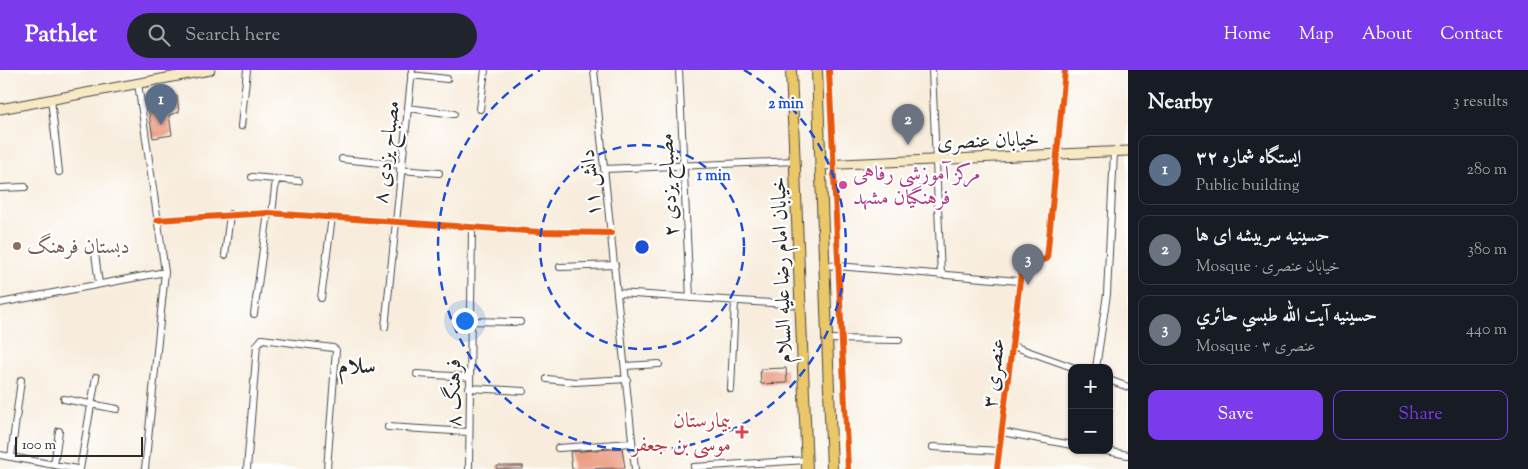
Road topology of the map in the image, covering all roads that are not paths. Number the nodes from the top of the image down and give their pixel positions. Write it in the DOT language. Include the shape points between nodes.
graph roads {
  1 [pos="210,70"];
  2 [pos="247,70"];
  3 [pos="485,70"];
  4 [pos="594,70"];
  5 [pos="679,70"];
  6 [pos="791,70"];
  7 [pos="817,70"];
  8 [pos="932,70"];
  9 [pos="1066,70"];
  10 [pos="200,71"];
  11 [pos="412,73"];
  12 [pos="447,79"];
  13 [pos="138,83"];
  14 [pos="51,99"];
  15 [pos="408,108"];
  16 [pos="0,109"];
  17 [pos="480,110"];
  18 [pos="454,114"];
  19 [pos="241,126"];
  20 [pos="1128,151"];
  21 [pos="1114,152"];
  22 [pos="1057,154"];
  23 [pos="342,159"];
  24 [pos="936,160"];
  25 [pos="795,161"];
  26 [pos="683,165"];
  27 [pos="820,165"];
  28 [pos="401,168"];
  29 [pos="604,169"];
  30 [pos="59,172"];
  31 [pos="439,173"];
  32 [pos="252,177"];
  33 [pos="276,179"];
  34 [pos="299,181"];
  35 [pos="25,187"];
  36 [pos="0,188"];
  37 [pos="270,213"];
  38 [pos="230,214"];
  39 [pos="332,217"];
  40 [pos="157,220"];
  41 [pos="395,222"];
  42 [pos="472,227"];
  43 [pos="611,233"];
  44 [pos="95,253"];
  45 [pos="225,255"];
  46 [pos="615,265"];
  47 [pos="825,265"];
  48 [pos="560,267"];
  49 [pos="164,272"];
  50 [pos="941,274"];
  51 [pos="1019,281"];
  52 [pos="99,284"];
  53 [pos="618,293"];
  54 [pos="321,298"];
  55 [pos="690,298"];
  56 [pos="735,301"];
  57 [pos="0,303"];
  58 [pos="801,305"];
  59 [pos="254,314"];
  60 [pos="470,321"];
  61 [pos="520,322"];
  62 [pos="385,327"];
  63 [pos="827,340"];
  64 [pos="899,340"];
  65 [pos="1013,346"];
  66 [pos="659,364"];
  67 [pos="1097,364"];
  68 [pos="625,366"];
  69 [pos="1068,366"];
  70 [pos="417,374"];
  71 [pos="96,377"];
  72 [pos="469,377"];
  73 [pos="547,379"];
  74 [pos="627,379"];
  75 [pos="21,380"];
  76 [pos="1113,381"];
  77 [pos="1128,386"];
  78 [pos="469,388"];
  79 [pos="731,389"];
  80 [pos="523,391"];
  81 [pos="64,399"];
  82 [pos="91,404"];
  83 [pos="117,409"];
  84 [pos="388,427"];
  85 [pos="59,431"];
  86 [pos="470,432"];
  87 [pos="1002,432"];
  88 [pos="632,443"];
  89 [pos="1068,444"];
  90 [pos="933,447"];
  91 [pos="558,448"];
  92 [pos="999,451"];
  93 [pos="1113,452"];
  94 [pos="0,455"];
  95 [pos="1128,455"];
  96 [pos="12,457"];
  97 [pos="54,465"];
  98 [pos="807,465"];
  99 [pos="694,467"];
  100 [pos="79,469"];
  101 [pos="145,469"];
  102 [pos="247,469"];
  103 [pos="327,469"];
  104 [pos="469,469"];
  105 [pos="635,469"];
  106 [pos="832,469"];
  107 [pos="997,469"];
  1 -- 10 [label="street"];
  2 -- 19 [label="street"];
  3 -- 17 [label="street"];
  4 -- 29 [label="street, دانش ۱۱"];
  5 -- 26 [label="street, مصباح یزدی ۲"];
  6 -- 25 [label="main road, خیابان امام رضا علیه السلام"];
  7 -- 27 [label="main road, خیابان امام رضا علیه السلام"];
  8 -- 24 [label="street"];
  9 -- 22 [label="street"];
  10 -- 13 [label="street"];
  11 -- 12 [label="street"];
  11 -- 15 [label="street, مصباح یزدی ۸"];
  13 -- 14 [label="street"];
  13 -- 40 [label="street"];
  14 -- 16 [label="street"];
  14 -- 30 [label="street"];
  15 -- 18 [label="street"];
  15 -- 28 [label="street, مصباح یزدی ۸"];
  20 -- 21 [label="street, خیابان عنصری"];
  21 -- 22 [label="street, خیابان عنصری"];
  21 -- 67 [label="street" via="1107,294"];
  22 -- 24 [label="street, خیابان عنصری"];
  22 -- 51 [label="street" via="1047,259 1022,264"];
  23 -- 28 [label="street"];
  24 -- 27 [label="street, خیابان عنصری"];
  24 -- 50 [label="street"];
  25 -- 26 [label="street"];
  25 -- 58 [label="main road, خیابان امام رضا علیه السلام"];
  26 -- 29 [label="street"];
  26 -- 55 [label="street, مصباح یزدی ۲"];
  27 -- 47 [label="main road, خیابان امام رضا علیه السلام"];
  28 -- 31 [label="street"];
  28 -- 41 [label="street, مصباح یزدی ۸"];
  29 -- 43 [label="street, دانش ۱۱"];
  32 -- 33 [label="street"];
  33 -- 34 [label="street"];
  33 -- 37 [label="street"];
  35 -- 36 [label="street"];
  37 -- 38 [label="street"];
  37 -- 39 [label="street"];
  37 -- 59 [label="street"];
  38 -- 40 [label="street"];
  38 -- 45 [label="street"];
  39 -- 41 [label="street"];
  39 -- 54 [label="street"];
  40 -- 49 [label="street"];
  41 -- 42 [label="street"];
  41 -- 62 [label="street, مصباح یزدی ۸"];
  42 -- 43 [label="street"];
  42 -- 60 [label="street, فرهنگ ۸"];
  43 -- 46 [label="street, دانش ۱۱"];
  44 -- 52 [label="street"];
  46 -- 48 [label="street"];
  46 -- 53 [label="street, دانش ۱۱"];
  47 -- 50 [label="street"];
  47 -- 63 [label="main road, خیابان امام رضا علیه السلام"];
  49 -- 52 [label="street"];
  49 -- 101 [label="street"];
  50 -- 51 [label="street"];
  51 -- 65 [label="street, عنصری ۳"];
  52 -- 57 [label="street"];
  53 -- 55 [label="street"];
  53 -- 68 [label="street, دانش ۱۱"];
  55 -- 56 [label="street"];
  56 -- 58 [label="street"];
  56 -- 79 [label="street"];
  58 -- 98 [label="main road, خیابان امام رضا علیه السلام"];
  60 -- 61 [label="street"];
  60 -- 72 [label="street, فرهنگ ۸"];
  63 -- 64 [label="street"];
  63 -- 106 [label="main road, خیابان امام رضا علیه السلام"];
  65 -- 69 [label="street"];
  65 -- 87 [label="street, عنصری ۳"];
  66 -- 68 [label="street"];
  68 -- 74 [label="street, دانش ۱۱"];
  70 -- 72 [label="street"];
  71 -- 82 [label="street"];
  72 -- 78 [label="street, فرهنگ ۸"];
  73 -- 74 [label="street" via="575,382"];
  74 -- 88 [label="street, دانش ۱۱"];
  75 -- 96 [label="street"];
  76 -- 77 [label="street"];
  78 -- 80 [label="street"];
  78 -- 86 [label="street, فرهنگ ۸"];
  81 -- 82 [label="street"];
  82 -- 83 [label="street"];
  82 -- 100 [label="street"];
  84 -- 86 [label="street"];
  85 -- 97 [label="street"];
  86 -- 104 [label="street, فرهنگ ۸"];
  87 -- 89 [label="street"];
  87 -- 92 [label="street, عنصری ۳"];
  88 -- 91 [label="street"];
  88 -- 105 [label="street, دانش ۱۱"];
  90 -- 92 [label="street"];
  92 -- 107 [label="street, عنصری ۳"];
  93 -- 95 [label="street"];
  94 -- 96 [label="street"];
  96 -- 97 [label="street"];
  97 -- 100 [label="street"];
  98 -- 99 [label="street"];
  102 -- 103 [label="street" via="259,341 262,339 336,350"];
}
